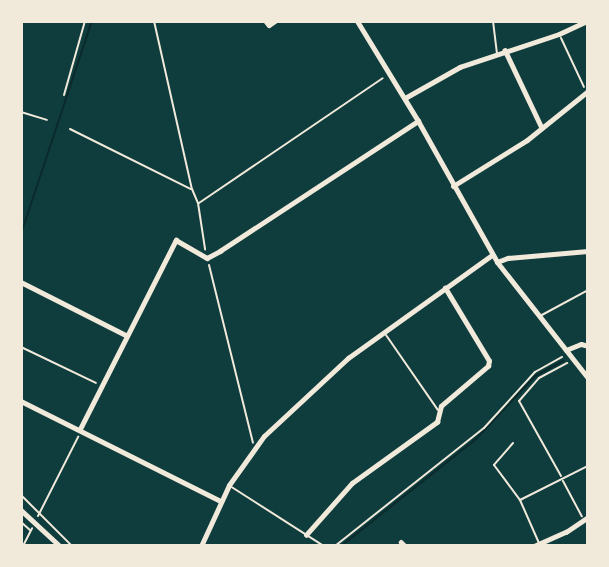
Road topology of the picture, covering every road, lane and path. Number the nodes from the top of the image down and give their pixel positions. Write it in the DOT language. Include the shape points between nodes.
graph roads {
  1 [pos="83,21"];
  2 [pos="154,21"];
  3 [pos="266,21"];
  4 [pos="275,21"];
  5 [pos="357,21"];
  6 [pos="492,21"];
  7 [pos="587,21"];
  8 [pos="559,34"];
  9 [pos="505,50"];
  10 [pos="497,54"];
  11 [pos="390,73"];
  12 [pos="587,92"];
  13 [pos="64,95"];
  14 [pos="405,98"];
  15 [pos="21,112"];
  16 [pos="47,120"];
  17 [pos="418,121"];
  18 [pos="542,128"];
  19 [pos="70,129"];
  20 [pos="453,186"];
  21 [pos="192,189"];
  22 [pos="198,203"];
  23 [pos="588,251"];
  24 [pos="492,255"];
  25 [pos="207,258"];
  26 [pos="497,262"];
  27 [pos="21,282"];
  28 [pos="445,288"];
  29 [pos="588,290"];
  30 [pos="539,317"];
  31 [pos="383,331"];
  32 [pos="126,335"];
  33 [pos="588,346"];
  34 [pos="21,347"];
  35 [pos="566,350"];
  36 [pos="563,356"];
  37 [pos="568,362"];
  38 [pos="588,378"];
  39 [pos="102,386"];
  40 [pos="21,401"];
  41 [pos="438,410"];
  42 [pos="81,430"];
  43 [pos="513,443"];
  44 [pos="255,447"];
  45 [pos="588,466"];
  46 [pos="561,478"];
  47 [pos="229,485"];
  48 [pos="21,495"];
  49 [pos="221,500"];
  50 [pos="520,500"];
  51 [pos="21,510"];
  52 [pos="41,512"];
  53 [pos="38,516"];
  54 [pos="586,519"];
  55 [pos="21,523"];
  56 [pos="33,527"];
  57 [pos="31,530"];
  58 [pos="306,535"];
  59 [pos="537,545"];
  60 [pos="23,546"];
  61 [pos="60,546"];
  62 [pos="72,546"];
  63 [pos="201,546"];
  64 [pos="324,546"];
  65 [pos="335,546"];
  1 -- 13 [label="path"];
  2 -- 21 [label="path"];
  3 -- 4 [label="street" via="268,25"];
  5 -- 11 [label="street"];
  6 -- 10 [label="lane"];
  7 -- 8 [label="street"];
  8 -- 9 [label="street"];
  8 -- 12 [label="path"];
  9 -- 10 [label="street"];
  9 -- 18 [label="street"];
  10 -- 14 [label="street" via="446,74"];
  11 -- 14 [label="street"];
  11 -- 22 [label="path"];
  12 -- 18 [label="street"];
  14 -- 17 [label="street"];
  15 -- 16 [label="path"];
  17 -- 20 [label="street"];
  17 -- 25 [label="street"];
  18 -- 20 [label="street"];
  19 -- 21 [label="path"];
  20 -- 24 [label="street"];
  21 -- 22 [label="path"];
  22 -- 25 [label="path"];
  23 -- 26 [label="street"];
  24 -- 26 [label="street"];
  24 -- 28 [label="street"];
  25 -- 32 [label="street" via="176,240"];
  25 -- 44 [label="path"];
  26 -- 30 [label="street"];
  27 -- 32 [label="street"];
  28 -- 31 [label="street"];
  28 -- 41 [label="street" via="489,361"];
  29 -- 30 [label="lane"];
  30 -- 35 [label="street"];
  31 -- 41 [label="lane"];
  31 -- 44 [label="street" via="302,398"];
  32 -- 39 [label="street"];
  33 -- 35 [label="street"];
  34 -- 39 [label="path"];
  35 -- 38 [label="street"];
  36 -- 65 [label="path" via="540,368 484,428"];
  37 -- 46 [label="path" via="539,378 520,399"];
  39 -- 42 [label="street"];
  40 -- 42 [label="street"];
  41 -- 58 [label="street" via="437,422 352,483"];
  42 -- 49 [label="street"];
  42 -- 52 [label="path"];
  43 -- 50 [label="lane" via="494,465"];
  44 -- 47 [label="street"];
  45 -- 46 [label="lane"];
  46 -- 50 [label="lane"];
  46 -- 54 [label="path"];
  47 -- 49 [label="street"];
  47 -- 58 [label="lane"];
  48 -- 52 [label="path"];
  49 -- 63 [label="street"];
  50 -- 59 [label="lane"];
  51 -- 61 [label="street"];
  52 -- 53 [label="path"];
  52 -- 62 [label="path"];
  54 -- 59 [label="street"];
  55 -- 57 [label="path"];
  56 -- 57 [label="path"];
  57 -- 60 [label="path"];
  58 -- 64 [label="lane"];
}
